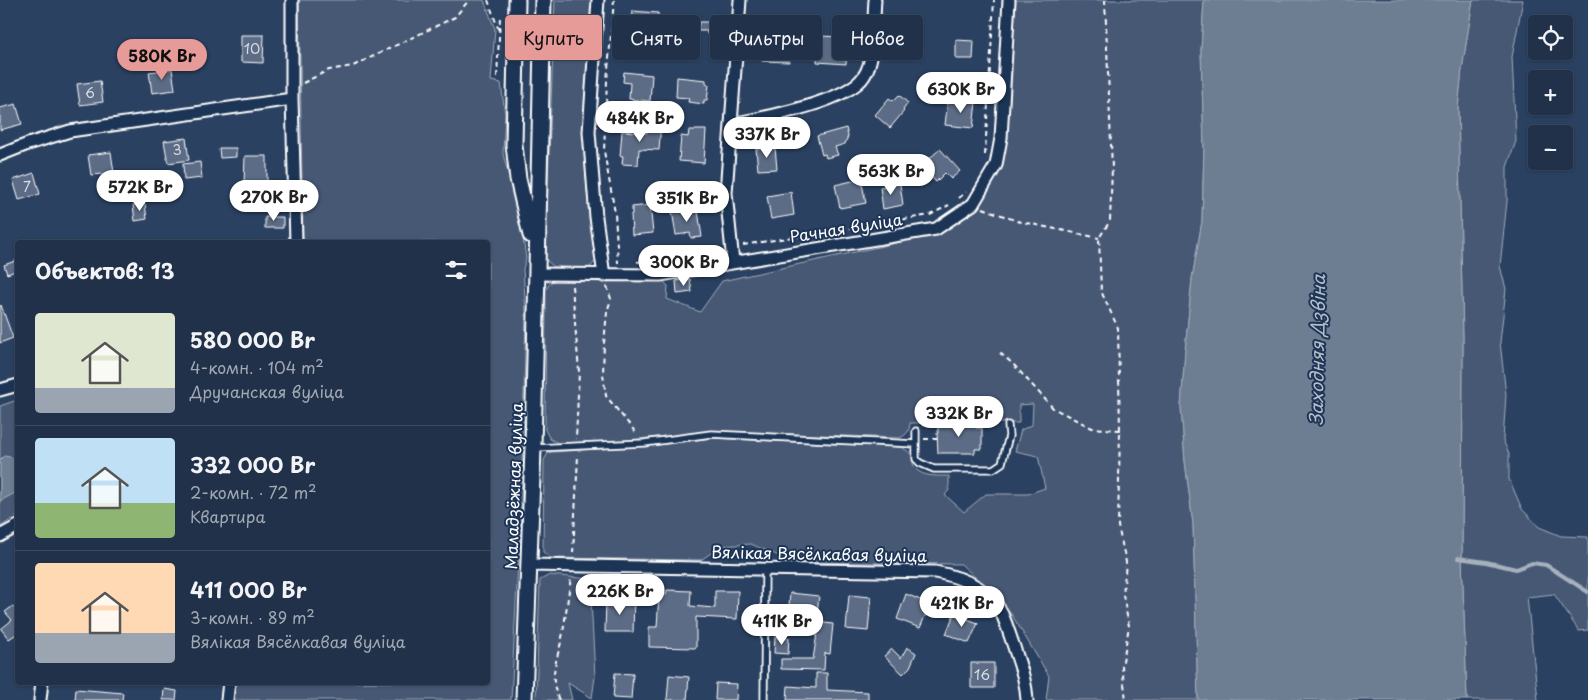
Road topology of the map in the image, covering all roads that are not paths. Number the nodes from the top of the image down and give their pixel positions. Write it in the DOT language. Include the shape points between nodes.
graph roads {
  1 [pos="292,0"];
  2 [pos="517,0"];
  3 [pos="543,0"];
  4 [pos="598,0"];
  5 [pos="740,0"];
  6 [pos="875,0"];
  7 [pos="1010,0"];
  8 [pos="292,94"];
  9 [pos="732,124"];
  10 [pos="0,155"];
  11 [pos="296,240"];
  12 [pos="733,262"];
  13 [pos="536,274"];
  14 [pos="604,276"];
  15 [pos="15,386"];
  16 [pos="0,390"];
  17 [pos="1008,425"];
  18 [pos="916,431"];
  19 [pos="916,444"];
  20 [pos="533,448"];
  21 [pos="15,528"];
  22 [pos="0,536"];
  23 [pos="529,565"];
  24 [pos="764,570"];
  25 [pos="42,685"];
  26 [pos="229,685"];
  27 [pos="40,700"];
  28 [pos="227,700"];
  29 [pos="524,700"];
  30 [pos="764,700"];
  31 [pos="1027,700"];
  1 -- 8 [label="street"];
  2 -- 13 [label="main road, Маладзёжная вуліца" via="514,145 518,179 534,247"];
  3 -- 13 [label="main road, Маладзёжная вуліца"];
  4 -- 14 [label="street" via="589,132"];
  5 -- 9 [label="street"];
  6 -- 9 [label="street" via="869,64 858,85 821,102"];
  7 -- 12 [label="street, Рачная вуліца" via="1001,138 996,165 973,204 936,229"];
  8 -- 10 [label="street" via="70,131"];
  8 -- 11 [label="street"];
  9 -- 12 [label="street" via="726,193"];
  12 -- 14 [label="street, Рачная вуліца" via="660,275"];
  13 -- 14 [label="street, Рачная вуліца"];
  13 -- 20 [label="main road, Маладзёжная вуліца"];
  15 -- 16 [label="street"];
  17 -- 19 [label="lane" via="1009,436 1002,463 993,470 934,469 916,458"];
  18 -- 19 [label="lane"];
  19 -- 20 [label="lane" via="711,434 644,443"];
  20 -- 23 [label="main road, Маладзёжная вуліца"];
  21 -- 22 [label="street"];
  23 -- 24 [label="street, Вялікая Вясёлкавая вуліца"];
  23 -- 29 [label="main road, Маладзёжная вуліца"];
  24 -- 30 [label="lane"];
  24 -- 31 [label="street, Вялікая Вясёлкавая вуліца" via="936,572 973,584 989,596 1001,613 1026,682"];
  25 -- 27 [label="street"];
  26 -- 28 [label="street"];
}
